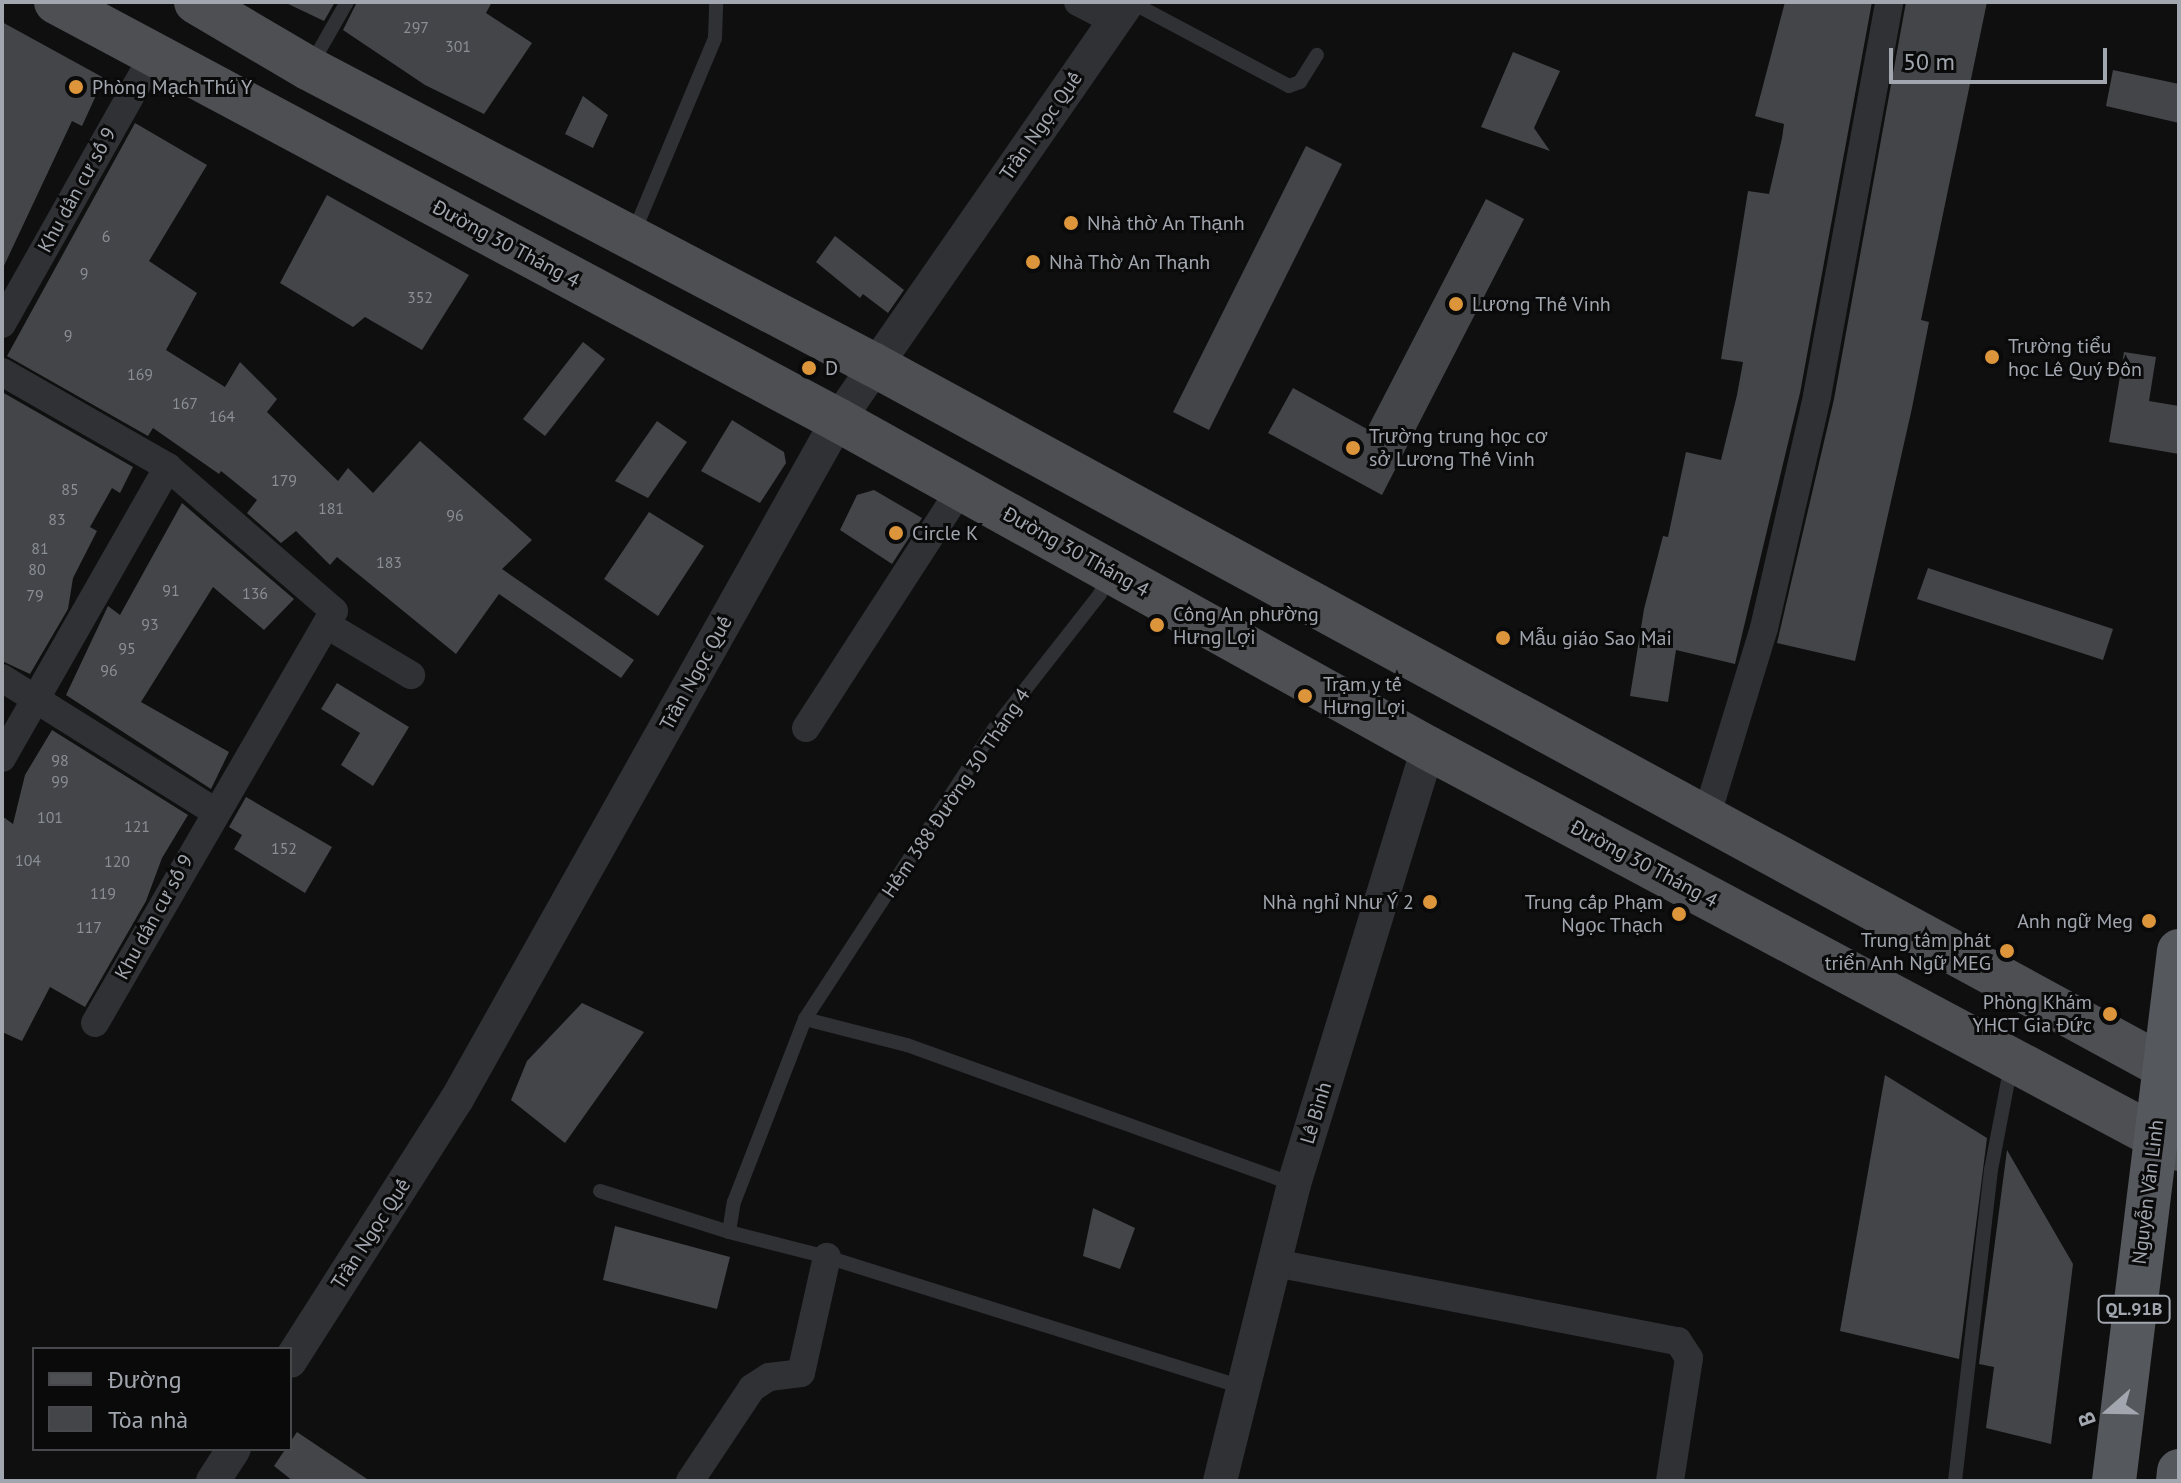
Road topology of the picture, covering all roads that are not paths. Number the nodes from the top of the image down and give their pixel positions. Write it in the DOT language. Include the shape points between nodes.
graph roads {
  1 [pos="56,2"];
  2 [pos="196,2"];
  3 [pos="347,2"];
  4 [pos="716,2"];
  5 [pos="1078,2"];
  6 [pos="1889,2"];
  7 [pos="1125,8"];
  8 [pos="1317,55"];
  9 [pos="153,56"];
  10 [pos="308,68"];
  11 [pos="632,236"];
  12 [pos="2,324"];
  13 [pos="874,365"];
  14 [pos="2,372"];
  15 [pos="838,420"];
  16 [pos="168,467"];
  17 [pos="961,488"];
  18 [pos="1110,571"];
  19 [pos="327,625"];
  20 [pos="411,675"];
  21 [pos="2,678"];
  22 [pos="35,700"];
  23 [pos="806,728"];
  24 [pos="1428,748"];
  25 [pos="2,758"];
  26 [pos="214,811"];
  27 [pos="1705,821"];
  28 [pos="2179,951"];
  29 [pos="805,1019"];
  30 [pos="95,1023"];
  31 [pos="2011,1060"];
  32 [pos="2171,1071"];
  33 [pos="2166,1142"];
  34 [pos="1294,1184"];
  35 [pos="600,1191"];
  36 [pos="729,1232"];
  37 [pos="827,1257"];
  38 [pos="1275,1263"];
  39 [pos="292,1358"];
  40 [pos="1245,1388"];
  41 [pos="233,1451"];
  42 [pos="2179,1471"];
  43 [pos="213,1481"];
  44 [pos="690,1481"];
  45 [pos="1220,1481"];
  46 [pos="1670,1481"];
  47 [pos="1955,1481"];
  48 [pos="2114,1481"];
  49 [pos="2178,1481"];
  1 -- 9 [label="main road, Đường 30 Tháng 4"];
  2 -- 10 [label="main road"];
  3 -- 10 [label="lane"];
  4 -- 11 [label="lane" via="715,38"];
  5 -- 7 [label="street"];
  6 -- 27 [label="street" via="1817,396 1764,628"];
  7 -- 8 [label="lane" via="1289,86 1300,82"];
  7 -- 13 [label="street, Trần Ngọc Quế"];
  9 -- 12 [label="street, Khu dân cư số 9"];
  9 -- 15 [label="main road, Đường 30 Tháng 4"];
  10 -- 11 [label="main road"];
  11 -- 13 [label="main road"];
  13 -- 15 [label="street, Trần Ngọc Quế"];
  13 -- 27 [label="main road"];
  14 -- 16 [label="street"];
  15 -- 17 [label="main road, Đường 30 Tháng 4"];
  15 -- 39 [label="street, Trần Ngọc Quế" via="457,1099"];
  16 -- 19 [label="street" via="334,611"];
  16 -- 22 [label="street"];
  17 -- 18 [label="main road, Đường 30 Tháng 4"];
  17 -- 23 [label="street"];
  18 -- 24 [label="main road, Đường 30 Tháng 4"];
  18 -- 29 [label="lane, Hẻm 388 Đường 30 Tháng 4" via="1103,590 994,729"];
  19 -- 20 [label="street"];
  19 -- 26 [label="street, Khu dân cư số 9"];
  21 -- 22 [label="street"];
  22 -- 25 [label="street"];
  22 -- 26 [label="street"];
  24 -- 31 [label="main road, Đường 30 Tháng 4"];
  24 -- 34 [label="street, Lê Bình"];
  26 -- 30 [label="street, Khu dân cư số 9"];
  27 -- 32 [label="main road"];
  28 -- 32 [label="highway, Nguyễn Văn Linh / QL.91B"];
  29 -- 34 [label="lane" via="907,1045"];
  29 -- 36 [label="lane, Hẻm 388 Đường 30 Tháng 4" via="734,1202"];
  31 -- 33 [label="main road, Đường 30 Tháng 4"];
  31 -- 47 [label="lane" via="1991,1170"];
  32 -- 33 [label="highway, Nguyễn Văn Linh / QL.91B"];
  33 -- 48 [label="highway, Nguyễn Văn Linh / QL.91B"];
  34 -- 38 [label="street, Lê Bình"];
  35 -- 36 [label="lane"];
  36 -- 37 [label="lane"];
  37 -- 40 [label="lane"];
  37 -- 44 [label="street" via="801,1373 769,1377 752,1388"];
  38 -- 40 [label="street, Lê Bình"];
  38 -- 46 [label="street" via="1678,1341 1689,1358"];
  40 -- 45 [label="street, Lê Bình"];
  41 -- 43 [label="street"];
  42 -- 49 [label="highway"];
}
